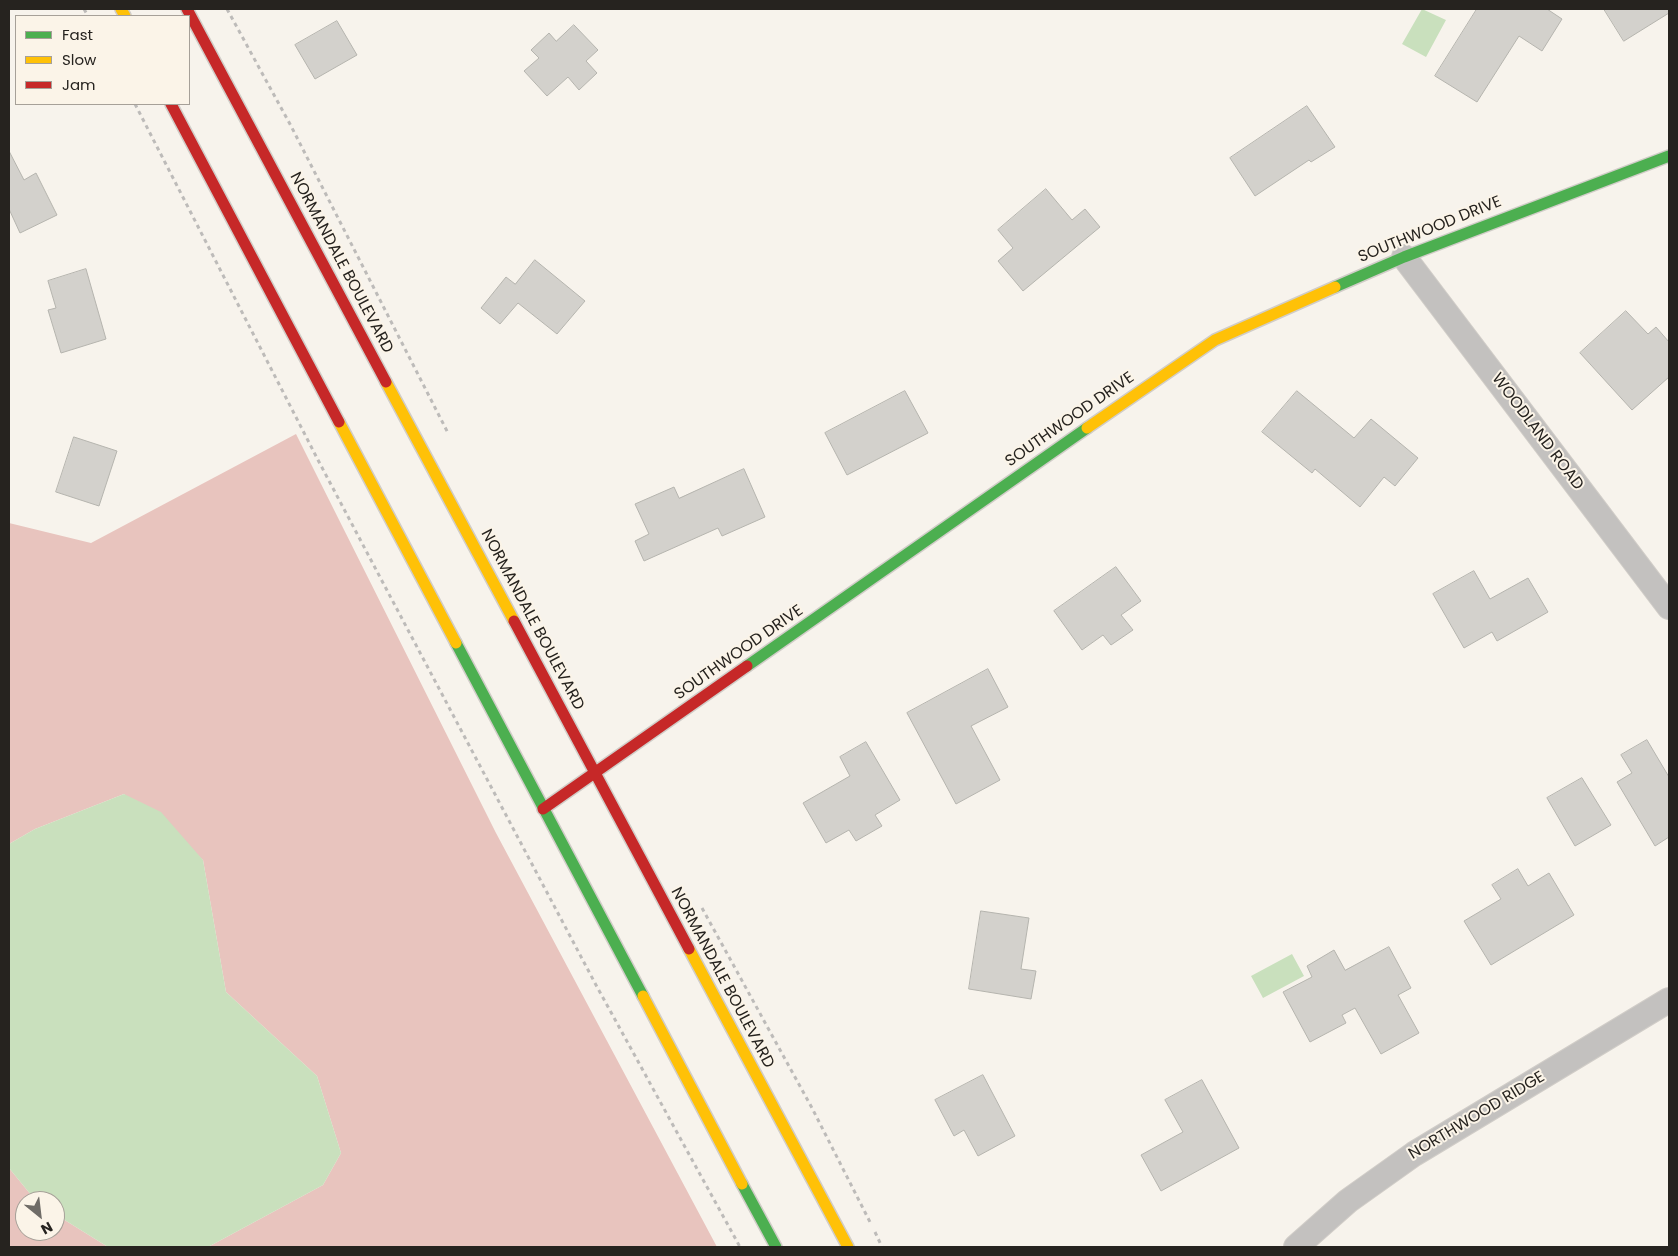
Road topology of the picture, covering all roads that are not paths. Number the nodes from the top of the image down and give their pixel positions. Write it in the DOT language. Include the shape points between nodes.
graph roads {
  1 [pos="190,16"];
  2 [pos="172,105"];
  3 [pos="1669,156"];
  4 [pos="1404,257"];
  5 [pos="1669,607"];
  6 [pos="594,773"];
  7 [pos="543,809"];
  8 [pos="1669,1000"];
  9 [pos="776,1247"];
  10 [pos="848,1247"];
  11 [pos="1296,1247"];
  1 -- 6 [label="main road, NORMANDALE BOULEVARD"];
  2 -- 7 [label="main road"];
  3 -- 4 [label="main road, SOUTHWOOD DRIVE"];
  4 -- 5 [label="street, WOODLAND ROAD"];
  4 -- 6 [label="main road, SOUTHWOOD DRIVE" via="1215,340"];
  6 -- 7 [label="main road, SOUTHWOOD DRIVE"];
  6 -- 10 [label="main road, NORMANDALE BOULEVARD"];
  7 -- 9 [label="main road"];
  8 -- 11 [label="street, NORTHWOOD RIDGE" via="1414,1154 1348,1201"];
}
